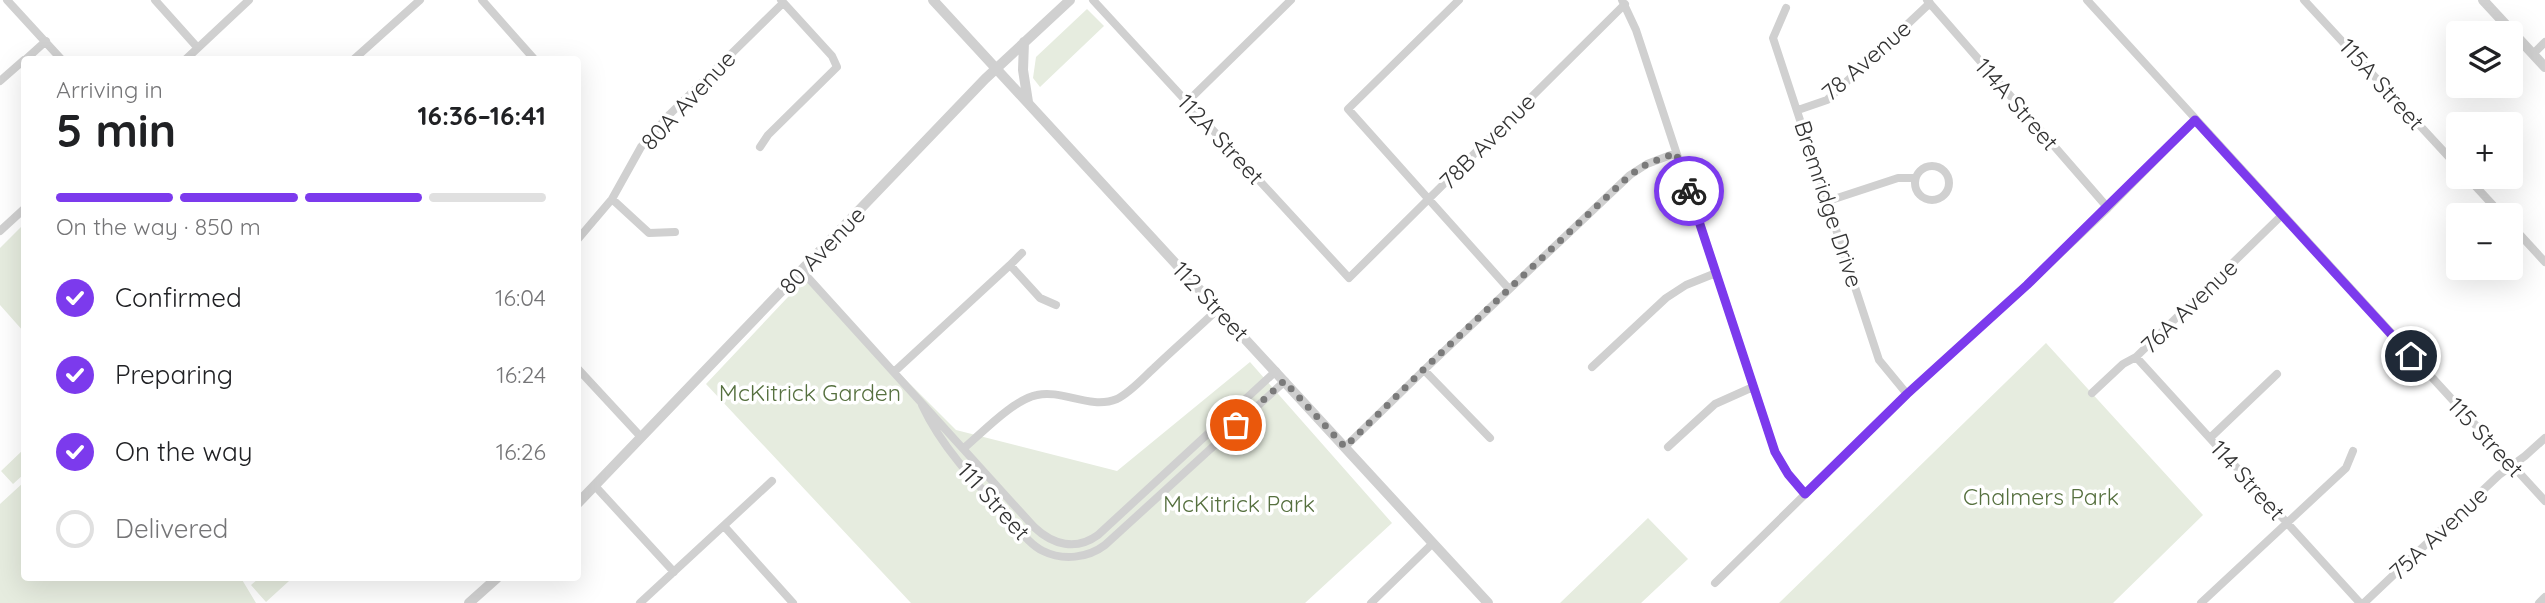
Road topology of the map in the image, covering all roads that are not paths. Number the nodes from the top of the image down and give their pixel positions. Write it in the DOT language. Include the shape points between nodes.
graph roads {
  1 [pos="7,0"];
  2 [pos="155,0"];
  3 [pos="250,0"];
  4 [pos="420,0"];
  5 [pos="482,0"];
  6 [pos="933,0"];
  7 [pos="1070,0"];
  8 [pos="1093,0"];
  9 [pos="1291,0"];
  10 [pos="1459,0"];
  11 [pos="2087,0"];
  12 [pos="2304,0"];
  13 [pos="2483,0"];
  14 [pos="782,1"];
  15 [pos="1624,2"];
  16 [pos="1929,2"];
  17 [pos="1786,8"];
  18 [pos="46,41"];
  19 [pos="1024,42"];
  20 [pos="2545,42"];
  21 [pos="197,47"];
  22 [pos="2532,54"];
  23 [pos="29,56"];
  24 [pos="59,56"];
  25 [pos="189,56"];
  26 [pos="357,56"];
  27 [pos="531,56"];
  28 [pos="21,64"];
  29 [pos="2545,67"];
  30 [pos="996,68"];
  31 [pos="0,82"];
  32 [pos="1028,102"];
  33 [pos="1187,103"];
  34 [pos="1798,110"];
  35 [pos="2195,120"];
  36 [pos="760,148"];
  37 [pos="1676,153"];
  38 [pos="2446,153"];
  39 [pos="1916,178"];
  40 [pos="2478,189"];
  41 [pos="612,199"];
  42 [pos="1427,199"];
  43 [pos="1828,201"];
  44 [pos="2491,203"];
  45 [pos="2108,208"];
  46 [pos="21,212"];
  47 [pos="2282,215"];
  48 [pos="0,231"];
  49 [pos="675,232"];
  50 [pos="581,236"];
  51 [pos="2523,238"];
  52 [pos="1022,253"];
  53 [pos="2545,262"];
  54 [pos="1010,265"];
  55 [pos="802,271"];
  56 [pos="1716,273"];
  57 [pos="1349,278"];
  58 [pos="1509,289"];
  59 [pos="1056,305"];
  60 [pos="1218,309"];
  61 [pos="2136,357"];
  62 [pos="1592,367"];
  63 [pos="1423,370"];
  64 [pos="1276,371"];
  65 [pos="581,372"];
  66 [pos="894,372"];
  67 [pos="2277,374"];
  68 [pos="1284,381"];
  69 [pos="1754,387"];
  70 [pos="2092,393"];
  71 [pos="1907,394"];
  72 [pos="919,400"];
  73 [pos="641,437"];
  74 [pos="1490,438"];
  75 [pos="2210,438"];
  76 [pos="2545,438"];
  77 [pos="1345,447"];
  78 [pos="1668,447"];
  79 [pos="964,448"];
  80 [pos="2353,451"];
  81 [pos="2512,466"];
  82 [pos="772,481"];
  83 [pos="595,486"];
  84 [pos="1805,494"];
  85 [pos="581,500"];
  86 [pos="2545,501"];
  87 [pos="2287,523"];
  88 [pos="724,526"];
  89 [pos="1433,543"];
  90 [pos="674,572"];
  91 [pos="494,581"];
  92 [pos="1715,583"];
  93 [pos="2545,597"];
  94 [pos="469,603"];
  95 [pos="640,603"];
  96 [pos="793,603"];
  97 [pos="1371,603"];
  98 [pos="1488,603"];
  99 [pos="2201,603"];
  100 [pos="2362,603"];
  101 [pos="2539,603"];
  1 -- 18 [label="street"];
  2 -- 21 [label="street"];
  3 -- 21 [label="street"];
  4 -- 26 [label="street"];
  5 -- 27 [label="street"];
  6 -- 30 [label="street, 112 Street"];
  7 -- 19 [label="street, 80 Avenue"];
  8 -- 33 [label="street, 112A Street"];
  9 -- 33 [label="street"];
  10 -- 42 [label="street" via="1348,109"];
  11 -- 35 [label="street, 115 Street"];
  12 -- 38 [label="street, 115A Street"];
  13 -- 22 [label="street"];
  14 -- 36 [label="street" via="832,56 836,67"];
  14 -- 41 [label="street, 80A Avenue" via="641,147"];
  15 -- 37 [label="street"];
  15 -- 42 [label="street, 78B Avenue"];
  16 -- 34 [label="street, 78 Avenue" via="1827,100"];
  16 -- 45 [label="street, 114A Street"];
  17 -- 34 [label="street, Bremridge Drive" via="1773,38"];
  18 -- 23 [label="street"];
  18 -- 24 [label="street"];
  19 -- 30 [label="street, 80 Avenue"];
  19 -- 32 [label="street"];
  20 -- 22 [label="street"];
  21 -- 25 [label="street"];
  22 -- 29 [label="street"];
  28 -- 31 [label="street"];
  30 -- 32 [label="street, 112 Street"];
  30 -- 55 [label="street, 80 Avenue"];
  32 -- 60 [label="street, 112 Street"];
  33 -- 57 [label="street, 112A Street"];
  34 -- 43 [label="street, Bremridge Drive"];
  35 -- 45 [label="street"];
  35 -- 47 [label="street, 115 Street"];
  37 -- 56 [label="street"];
  37 -- 58 [label="street" via="1630,175"];
  39 -- 39 [label="street" via="1916,190 1926,199 1940,199 1948,190 1945,171 1936,166 1922,169"];
  39 -- 43 [label="street" via="1898,178"];
  40 -- 44 [label="street"];
  41 -- 49 [label="street" via="649,233"];
  41 -- 50 [label="street, 80A Avenue"];
  42 -- 57 [label="street, 78B Avenue"];
  42 -- 58 [label="street"];
  43 -- 71 [label="street, Bremridge Drive" via="1879,360"];
  45 -- 71 [label="street"];
  46 -- 48 [label="street"];
  47 -- 61 [label="street, 76A Avenue"];
  47 -- 81 [label="street, 115 Street"];
  51 -- 53 [label="street"];
  52 -- 54 [label="street"];
  54 -- 59 [label="street" via="1040,298"];
  54 -- 66 [label="street"];
  55 -- 66 [label="street, 111 Street"];
  55 -- 73 [label="street, 80 Avenue"];
  56 -- 62 [label="street" via="1666,298"];
  56 -- 69 [label="street"];
  58 -- 63 [label="street"];
  60 -- 64 [label="street, 112 Street"];
  60 -- 79 [label="street" via="1124,395 1097,402 1037,395 1018,404"];
  61 -- 70 [label="street, 76A Avenue"];
  61 -- 75 [label="street, 114 Street"];
  63 -- 74 [label="street"];
  63 -- 77 [label="street"];
  64 -- 68 [label="street, 112 Street"];
  64 -- 79 [label="street, 111 Street" via="1098,535 1080,544 1061,544 1042,533"];
  65 -- 73 [label="street"];
  66 -- 72 [label="street, 111 Street"];
  67 -- 75 [label="street"];
  68 -- 72 [label="street, 111 Street" via="1105,545 1079,556 1054,556 1030,542 961,466"];
  68 -- 77 [label="street, 112 Street"];
  69 -- 78 [label="street" via="1715,404"];
  69 -- 84 [label="street" via="1775,452"];
  71 -- 84 [label="street"];
  72 -- 79 [label="street, 111 Street"];
  73 -- 83 [label="street, 80 Avenue"];
  75 -- 87 [label="street, 114 Street"];
  76 -- 81 [label="street, 75A Avenue"];
  77 -- 89 [label="street, 112 Street"];
  80 -- 87 [label="street" via="2346,468"];
  81 -- 86 [label="street, 115 Street"];
  81 -- 100 [label="street, 75A Avenue"];
  82 -- 88 [label="street"];
  83 -- 85 [label="street, 80 Avenue"];
  83 -- 90 [label="street"];
  84 -- 92 [label="street"];
  87 -- 99 [label="street"];
  87 -- 100 [label="street, 114 Street"];
  88 -- 90 [label="street"];
  88 -- 96 [label="street"];
  89 -- 97 [label="street"];
  89 -- 98 [label="street, 112 Street"];
  90 -- 95 [label="street"];
  91 -- 94 [label="street"];
  93 -- 101 [label="street"];
}
